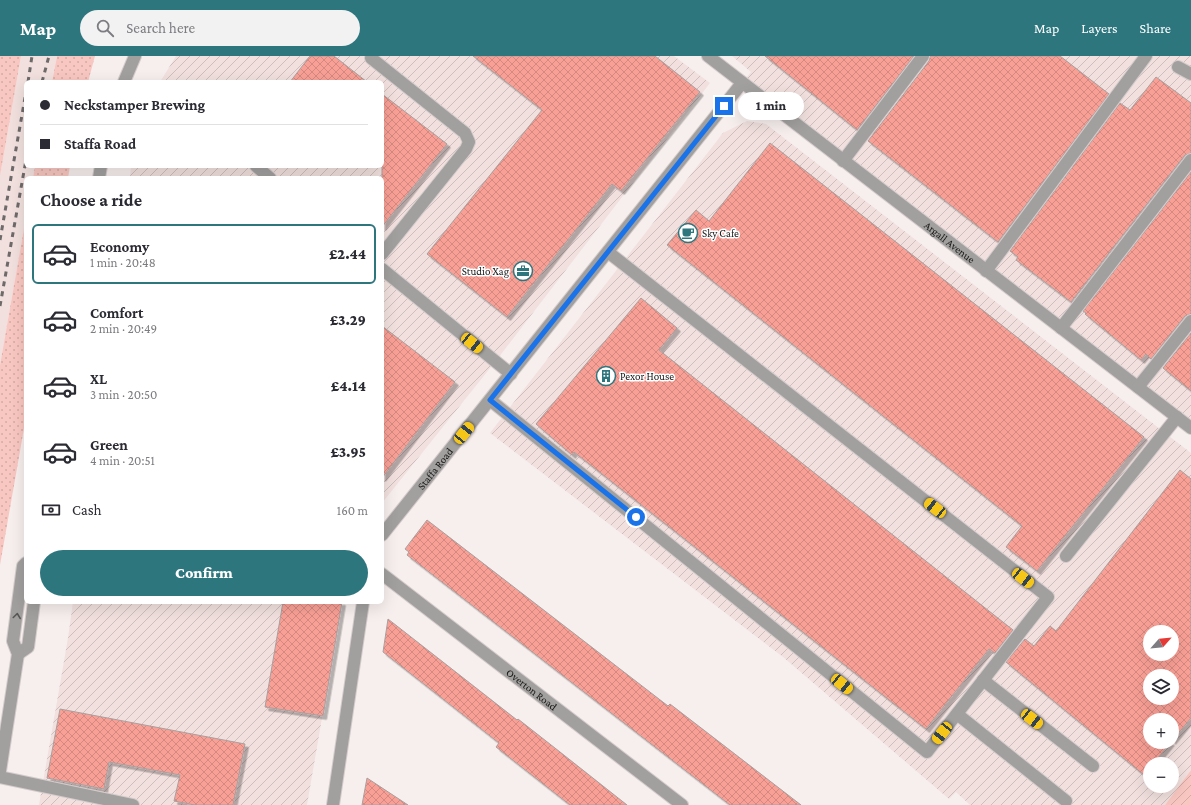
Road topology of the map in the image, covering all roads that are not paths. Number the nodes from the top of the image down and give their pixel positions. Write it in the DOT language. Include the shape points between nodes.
graph roads {
  1 [pos="135,56"];
  2 [pos="708,56"];
  3 [pos="923,56"];
  4 [pos="1146,56"];
  5 [pos="371,58"];
  6 [pos="1178,67"];
  7 [pos="1191,74"];
  8 [pos="125,80"];
  9 [pos="742,84"];
  10 [pos="1191,160"];
  11 [pos="843,161"];
  12 [pos="258,168"];
  13 [pos="268,176"];
  14 [pos="384,252"];
  15 [pos="608,252"];
  16 [pos="384,271"];
  17 [pos="986,271"];
  18 [pos="1191,321"];
  19 [pos="1061,328"];
  20 [pos="510,374"];
  21 [pos="1138,387"];
  22 [pos="490,400"];
  23 [pos="1177,417"];
  24 [pos="1191,428"];
  25 [pos="384,532"];
  26 [pos="1066,556"];
  27 [pos="24,565"];
  28 [pos="384,576"];
  29 [pos="34,604"];
  30 [pos="363,604"];
  31 [pos="18,654"];
  32 [pos="983,680"];
  33 [pos="957,714"];
  34 [pos="1093,766"];
  35 [pos="0,771"];
  36 [pos="0,777"];
  37 [pos="1066,801"];
  38 [pos="134,805"];
  39 [pos="333,805"];
  40 [pos="682,805"];
  1 -- 8 [label="street"];
  2 -- 9 [label="street, Argall Avenue"];
  3 -- 11 [label="street"];
  4 -- 17 [label="street"];
  5 -- 14 [label="street" via="465,134 469,142"];
  6 -- 7 [label="street"];
  9 -- 11 [label="street, Argall Avenue"];
  9 -- 15 [label="street, Staffa Road"];
  10 -- 19 [label="street"];
  11 -- 17 [label="street, Argall Avenue"];
  12 -- 13 [label="street"];
  15 -- 20 [label="street, Staffa Road"];
  15 -- 32 [label="street" via="1048,597"];
  16 -- 20 [label="street"];
  17 -- 19 [label="street, Argall Avenue"];
  18 -- 21 [label="street"];
  19 -- 21 [label="street, Argall Avenue"];
  20 -- 22 [label="street, Staffa Road"];
  21 -- 23 [label="street, Argall Avenue"];
  22 -- 25 [label="street, Staffa Road"];
  22 -- 33 [label="street" via="927,752"];
  23 -- 24 [label="street, Argall Avenue"];
  23 -- 26 [label="street"];
  31 -- 27 [label="street, one-way" via="13,641"];
  28 -- 40 [label="street, Overton Road"];
  29 -- 31 [label="street" via="28,647"];
  30 -- 39 [label="street"];
  31 -- 35 [label="street"];
  32 -- 33 [label="street"];
  32 -- 34 [label="street"];
  33 -- 37 [label="street"];
  36 -- 38 [label="street"];
}
